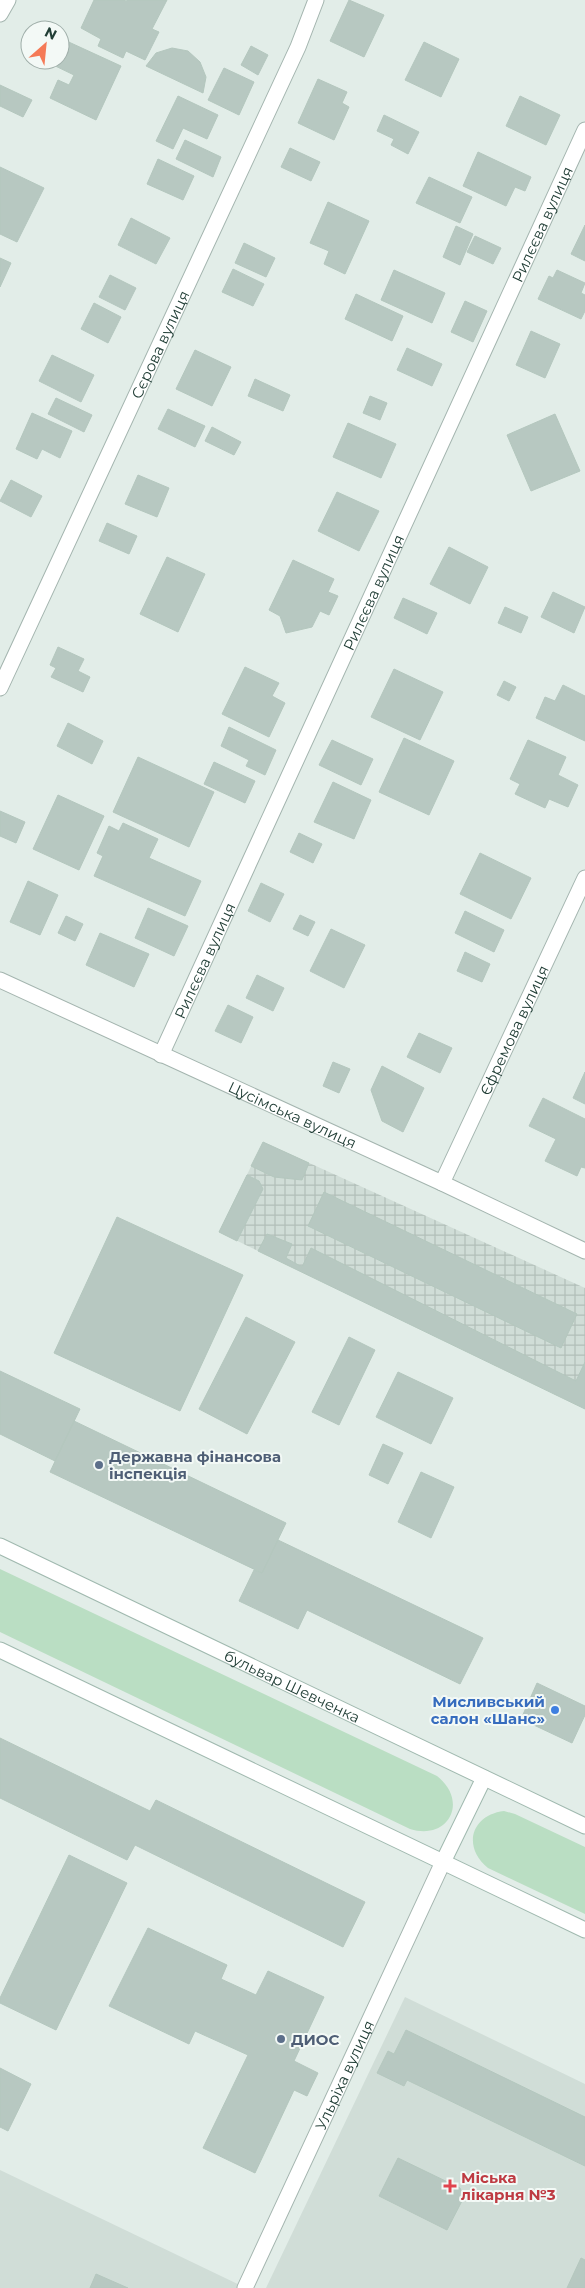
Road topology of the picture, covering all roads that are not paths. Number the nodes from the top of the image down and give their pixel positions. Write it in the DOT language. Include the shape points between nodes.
graph roads {
  1 [pos="8,0"];
  2 [pos="316,0"];
  3 [pos="0,14"];
  4 [pos="585,130"];
  5 [pos="0,688"];
  6 [pos="585,878"];
  7 [pos="0,980"];
  8 [pos="161,1055"];
  9 [pos="442,1182"];
  10 [pos="585,1251"];
  11 [pos="0,1546"];
  12 [pos="0,1650"];
  13 [pos="484,1778"];
  14 [pos="585,1826"];
  15 [pos="443,1862"];
  16 [pos="585,1930"];
  17 [pos="246,2288"];
  1 -- 3 [label="street"];
  2 -- 5 [label="street, Сєрова вулиця" via="298,47"];
  4 -- 8 [label="street, Рилєєва вулиця"];
  6 -- 9 [label="street, Єфремова вулиця"];
  7 -- 8 [label="street, Цусімська вулиця"];
  8 -- 9 [label="street, Цусімська вулиця"];
  9 -- 10 [label="street, Цусімська вулиця"];
  11 -- 13 [label="street, бульвар Шевченка"];
  12 -- 15 [label="street"];
  13 -- 14 [label="street, бульвар Шевченка"];
  13 -- 15 [label="street, Ульріха вулиця"];
  15 -- 16 [label="street"];
  15 -- 17 [label="street, Ульріха вулиця"];
}
